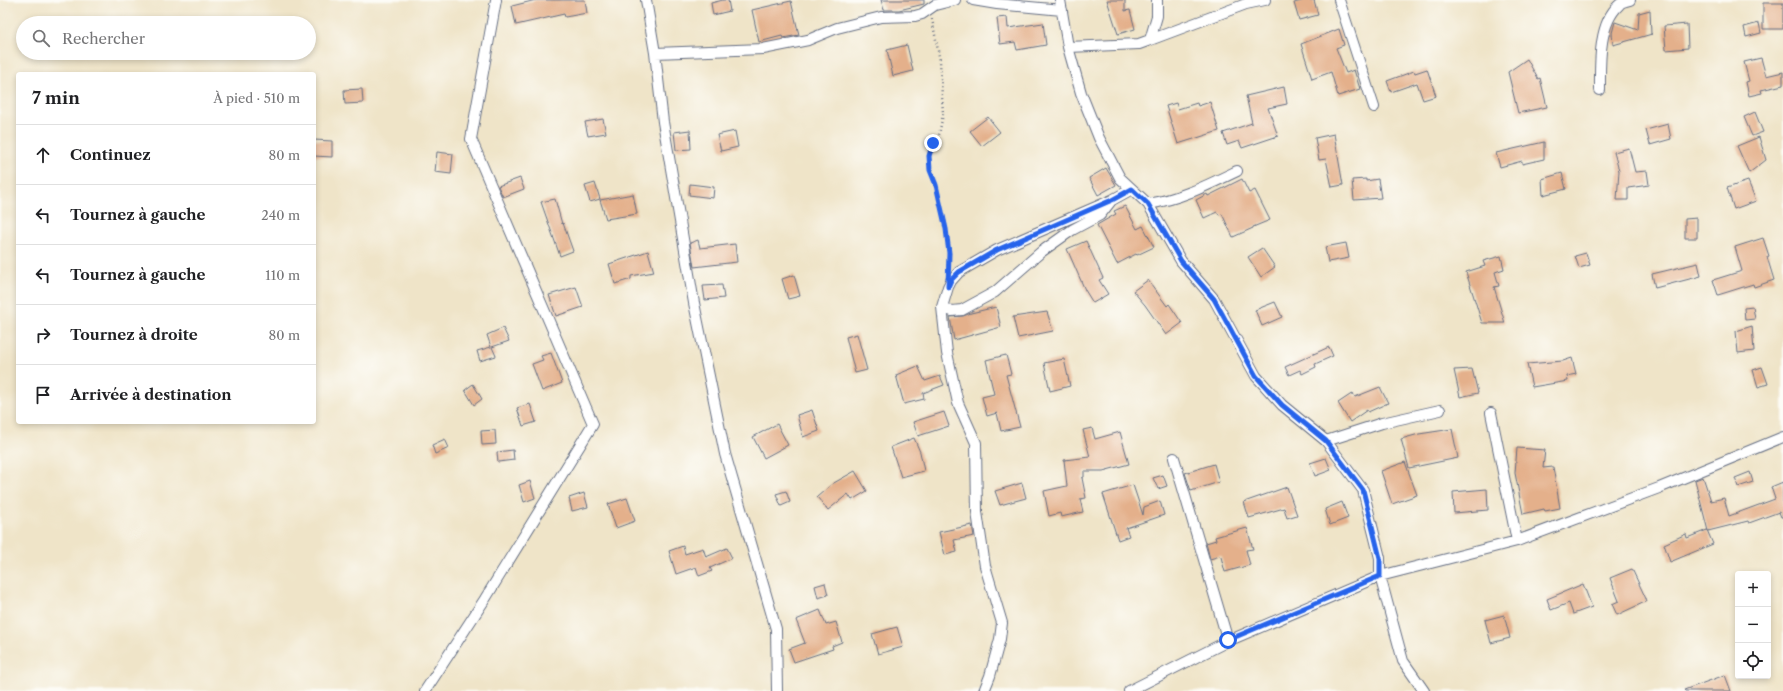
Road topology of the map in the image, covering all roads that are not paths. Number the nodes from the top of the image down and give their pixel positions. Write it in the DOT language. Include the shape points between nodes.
graph roads {
  1 [pos="496,0"];
  2 [pos="646,0"];
  3 [pos="955,0"];
  4 [pos="973,0"];
  5 [pos="1157,0"];
  6 [pos="1265,0"];
  7 [pos="1339,0"];
  8 [pos="1630,0"];
  9 [pos="1061,5"];
  10 [pos="1150,40"];
  11 [pos="1068,47"];
  12 [pos="655,53"];
  13 [pos="1600,90"];
  14 [pos="1374,107"];
  15 [pos="1237,171"];
  16 [pos="1132,189"];
  17 [pos="1112,200"];
  18 [pos="1148,204"];
  19 [pos="942,307"];
  20 [pos="1440,410"];
  21 [pos="1491,413"];
  22 [pos="1783,437"];
  23 [pos="1326,441"];
  24 [pos="1174,458"];
  25 [pos="1517,541"];
  26 [pos="1380,576"];
  27 [pos="1228,640"];
  28 [pos="425,691"];
  29 [pos="777,691"];
  30 [pos="984,691"];
  31 [pos="1130,691"];
  32 [pos="1424,691"];
  1 -- 28 [label="street" via="472,139 593,424"];
  2 -- 12 [label="street"];
  3 -- 12 [label="street" via="915,16 881,17 837,28 808,40 763,49"];
  4 -- 9 [label="street" via="997,4"];
  5 -- 10 [label="street" via="1158,16"];
  6 -- 10 [label="street" via="1246,4"];
  7 -- 14 [label="street"];
  8 -- 13 [label="street" via="1619,4 1607,20 1600,53"];
  9 -- 11 [label="street"];
  10 -- 11 [label="street" via="1139,44"];
  11 -- 16 [label="street" via="1081,93 1099,138 1120,178"];
  12 -- 29 [label="street" via="663,122 693,295 724,446 776,629"];
  15 -- 18 [label="street" via="1192,192"];
  16 -- 17 [label="street"];
  16 -- 18 [label="street"];
  17 -- 19 [label="street" via="1100,215 1072,230 1041,252 994,292 962,310 952,311"];
  17 -- 19 [label="street" via="997,250 959,272 951,280"];
  18 -- 23 [label="street" via="1181,261 1214,299 1256,376 1282,405"];
  19 -- 30 [label="street" via="947,353 958,403 976,443 977,512 985,566 1002,623 1000,639"];
  20 -- 23 [label="street" via="1382,423"];
  21 -- 25 [label="street"];
  22 -- 25 [label="street" via="1659,488"];
  23 -- 26 [label="street" via="1363,490 1380,558"];
  24 -- 27 [label="street"];
  25 -- 26 [label="street"];
  26 -- 27 [label="street"];
  26 -- 32 [label="street" via="1403,661"];
  27 -- 31 [label="street"];
}
